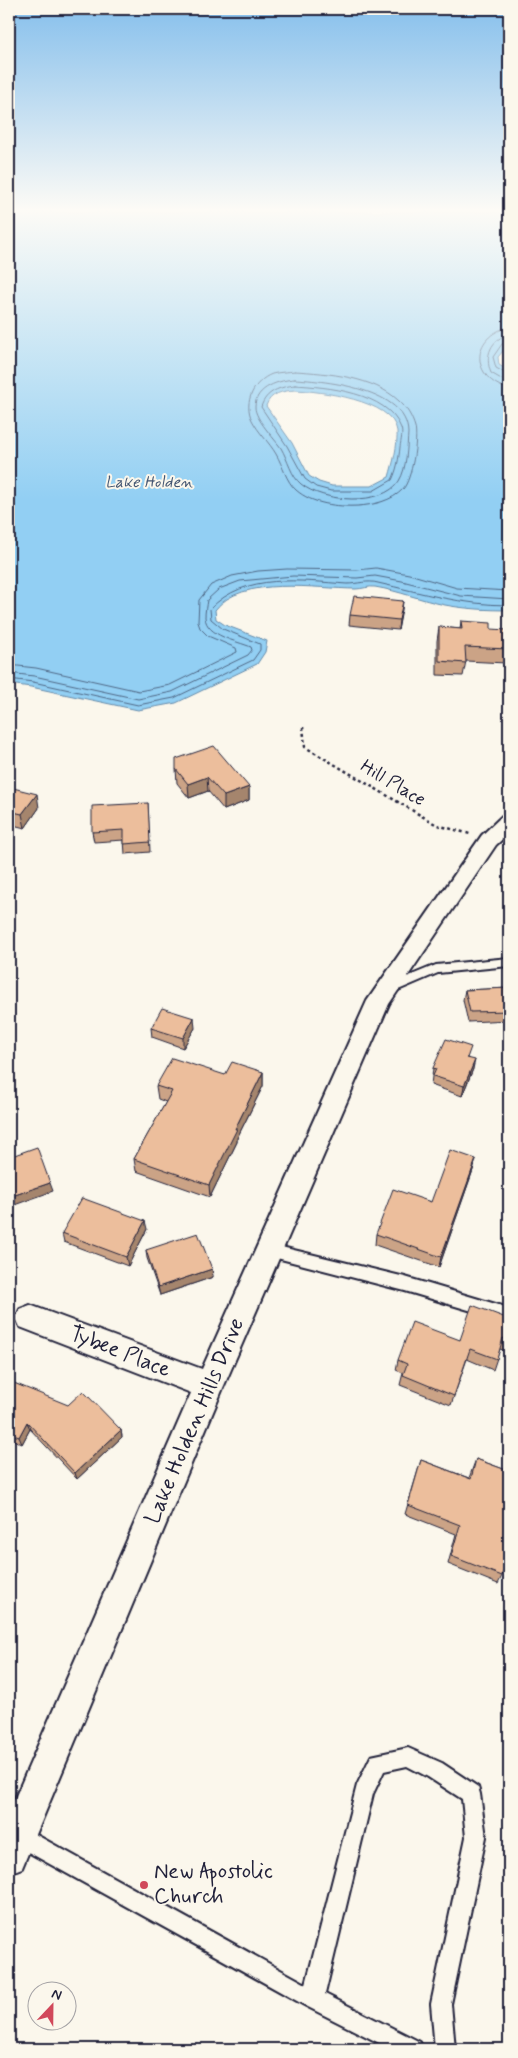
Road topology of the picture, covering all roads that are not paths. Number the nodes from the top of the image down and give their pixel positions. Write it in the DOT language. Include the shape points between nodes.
graph roads {
  1 [pos="509,821"];
  2 [pos="509,962"];
  3 [pos="387,990"];
  4 [pos="269,1250"];
  5 [pos="509,1315"];
  6 [pos="30,1318"];
  7 [pos="209,1386"];
  8 [pos="13,1845"];
  9 [pos="313,2000"];
  10 [pos="412,2049"];
  11 [pos="445,2049"];
  1 -- 3 [label="street, Lake Holden Hills Drive" via="489,840"];
  2 -- 3 [label="lane" via="436,969"];
  3 -- 4 [label="street, Lake Holden Hills Drive" via="379,1001"];
  4 -- 5 [label="lane"];
  4 -- 7 [label="street, Lake Holden Hills Drive"];
  6 -- 7 [label="street, Tybee Place"];
  7 -- 8 [label="street, Lake Holden Hills Drive"];
  8 -- 9 [label="lane"];
  9 -- 10 [label="lane"];
  9 -- 11 [label="lane" via="364,1792 378,1763 408,1757 471,1794 476,1837 442,2004"];
}
